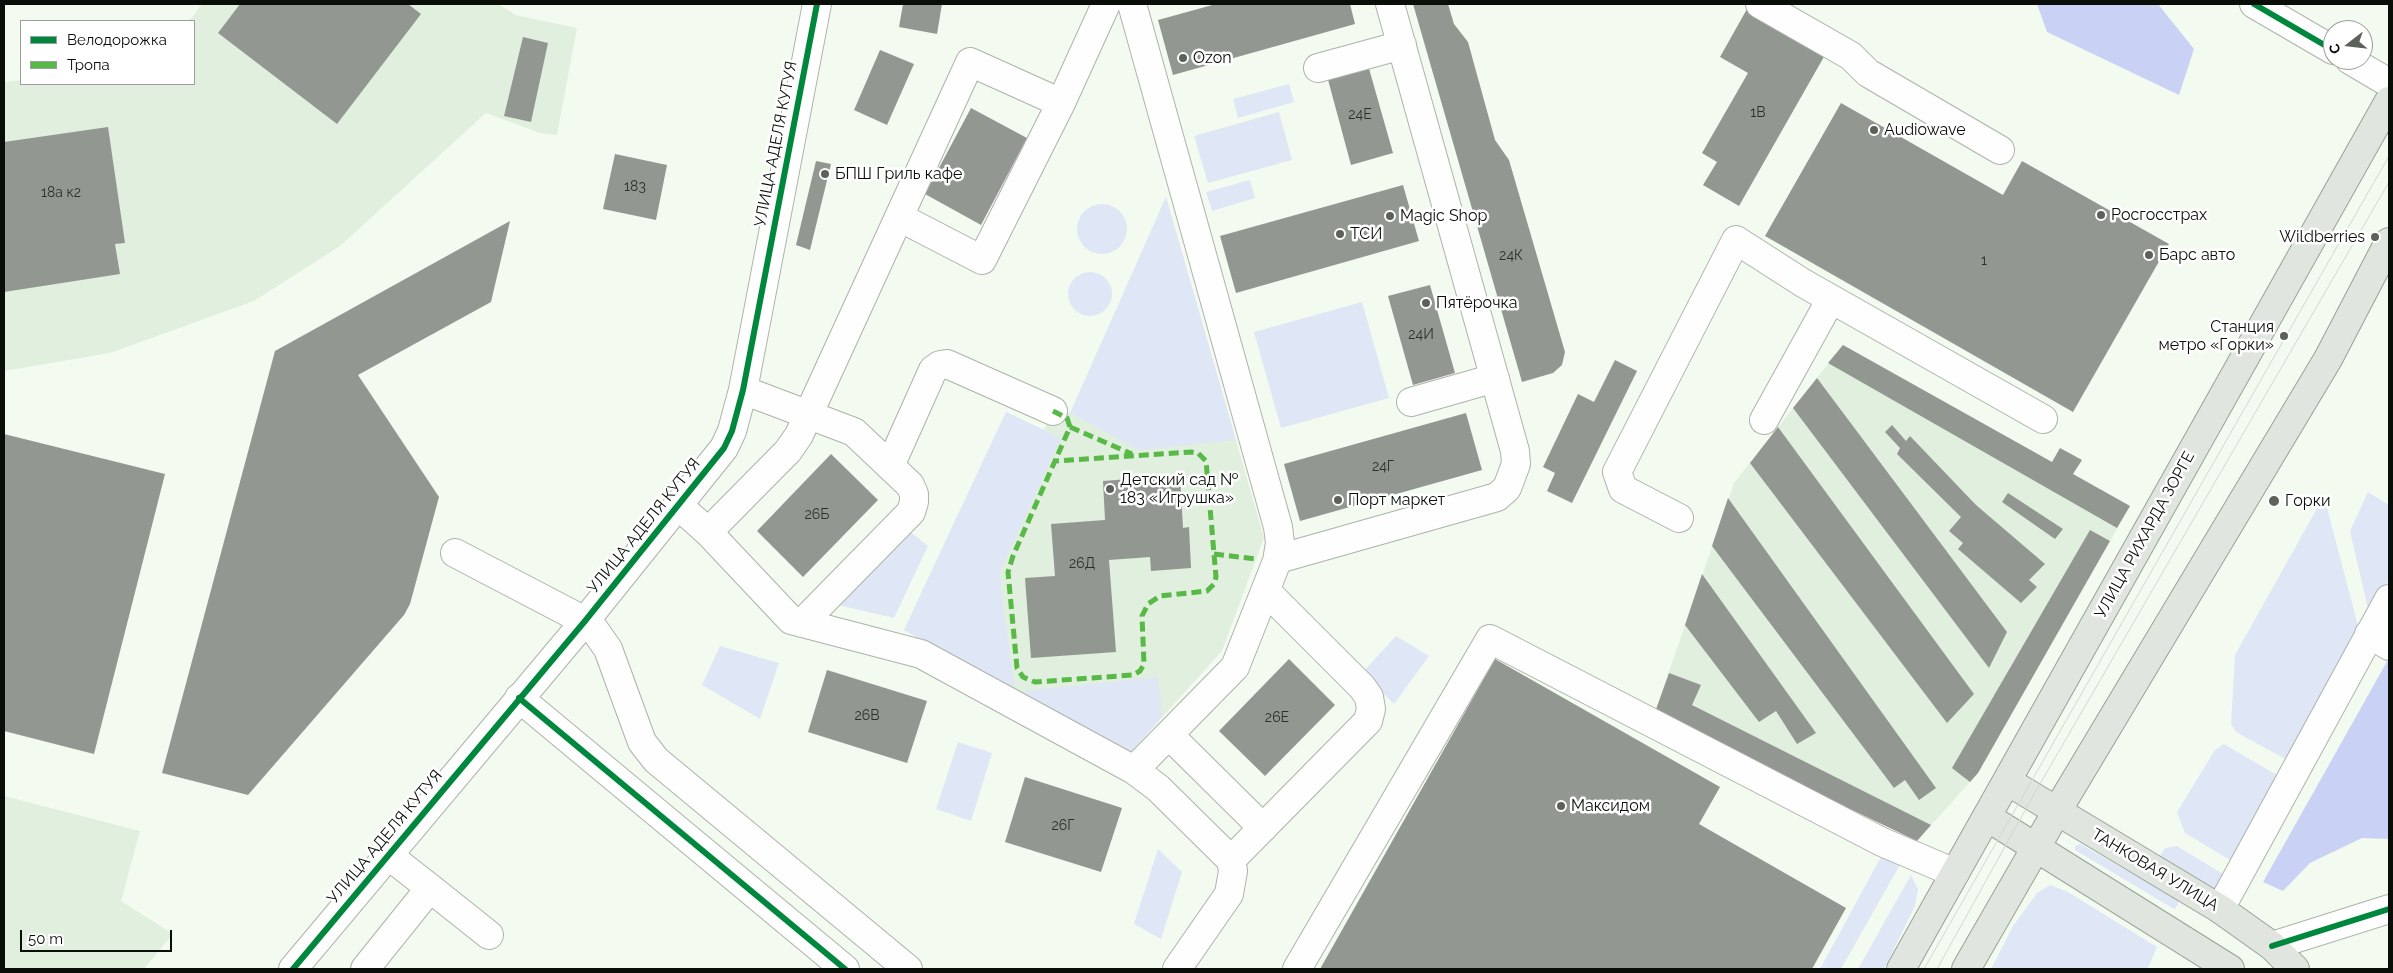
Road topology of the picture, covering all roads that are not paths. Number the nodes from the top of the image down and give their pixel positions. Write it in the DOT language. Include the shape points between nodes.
graph roads {
  1 [pos="816,4"];
  2 [pos="1106,4"];
  3 [pos="1132,4"];
  4 [pos="1390,4"];
  5 [pos="1760,4"];
  6 [pos="2254,4"];
  7 [pos="2292,13"];
  8 [pos="2323,41"];
  9 [pos="1402,44"];
  10 [pos="1318,68"];
  11 [pos="2367,70"];
  12 [pos="2389,83"];
  13 [pos="2389,101"];
  14 [pos="1062,103"];
  15 [pos="2000,150"];
  16 [pos="898,217"];
  17 [pos="2389,242"];
  18 [pos="1831,299"];
  19 [pos="1495,378"];
  20 [pos="743,390"];
  21 [pos="1411,402"];
  22 [pos="1053,411"];
  23 [pos="808,414"];
  24 [pos="2043,419"];
  25 [pos="1764,420"];
  26 [pos="890,466"];
  27 [pos="679,506"];
  28 [pos="1679,518"];
  29 [pos="708,532"];
  30 [pos="455,553"];
  31 [pos="1271,560"];
  32 [pos="1266,591"];
  33 [pos="2389,599"];
  34 [pos="585,621"];
  35 [pos="802,624"];
  36 [pos="2379,640"];
  37 [pos="519,698"];
  38 [pos="1169,735"];
  39 [pos="1134,770"];
  40 [pos="2007,780"];
  41 [pos="2057,811"];
  42 [pos="1987,817"];
  43 [pos="1263,828"];
  44 [pos="2037,846"];
  45 [pos="388,855"];
  46 [pos="1231,860"];
  47 [pos="1955,873"];
  48 [pos="430,888"];
  49 [pos="2220,909"];
  50 [pos="2389,909"];
  51 [pos="489,935"];
  52 [pos="2272,946"];
  53 [pos="2221,967"];
  54 [pos="293,969"];
  55 [pos="365,969"];
  56 [pos="846,969"];
  57 [pos="908,969"];
  58 [pos="1178,969"];
  59 [pos="1297,969"];
  60 [pos="1901,969"];
  61 [pos="1966,969"];
  62 [pos="2295,969"];
  1 -- 20 [label="street, УЛИЦА АДЕЛЯ КУТУЯ"];
  2 -- 14 [label="street"];
  3 -- 31 [label="street" via="1278,527 1280,543"];
  4 -- 9 [label="street"];
  5 -- 15 [label="street" via="1851,56 1868,73"];
  6 -- 7 [label="street"];
  7 -- 8 [label="street"];
  9 -- 10 [label="street"];
  9 -- 19 [label="street"];
  11 -- 12 [label="street"];
  13 -- 40 [label="main road, УЛИЦА РИХАРДА ЗОРГЕ"];
  14 -- 16 [label="street" via="982,260"];
  14 -- 16 [label="street" via="970,62"];
  16 -- 23 [label="street"];
  17 -- 41 [label="main road" via="2328,359"];
  18 -- 24 [label="street"];
  18 -- 25 [label="street"];
  18 -- 28 [label="street" via="1736,240 1617,472 1623,488"];
  19 -- 21 [label="street"];
  19 -- 31 [label="street" via="1516,456 1508,488 1501,495"];
  20 -- 23 [label="street"];
  20 -- 27 [label="street, УЛИЦА АДЕЛЯ КУТУЯ" via="724,448"];
  22 -- 26 [label="street" via="947,364 940,365 933,370"];
  23 -- 26 [label="street" via="854,432"];
  23 -- 29 [label="street" via="788,451"];
  26 -- 35 [label="street" via="912,489 914,502 911,512"];
  27 -- 29 [label="street"];
  27 -- 34 [label="street, УЛИЦА АДЕЛЯ КУТУЯ"];
  29 -- 35 [label="street" via="787,617"];
  30 -- 34 [label="street"];
  31 -- 32 [label="street"];
  32 -- 38 [label="street" via="1235,667"];
  32 -- 43 [label="street" via="1362,687 1372,709 1368,721"];
  33 -- 36 [label="street"];
  34 -- 37 [label="street, УЛИЦА АДЕЛЯ КУТУЯ"];
  34 -- 57 [label="street" via="608,649 636,730 656,760"];
  35 -- 39 [label="street" via="917,652"];
  36 -- 49 [label="street"];
  37 -- 45 [label="street, УЛИЦА АДЕЛЯ КУТУЯ"];
  37 -- 56 [label="street"];
  38 -- 39 [label="street"];
  38 -- 43 [label="street"];
  39 -- 46 [label="street" via="1158,788"];
  40 -- 41 [label="main road, ТАНКОВАЯ УЛИЦА"];
  40 -- 42 [label="main road, УЛИЦА РИХАРДА ЗОРГЕ"];
  41 -- 44 [label="main road"];
  41 -- 49 [label="main road, ТАНКОВАЯ УЛИЦА"];
  42 -- 44 [label="main road"];
  42 -- 47 [label="main road, УЛИЦА РИХАРДА ЗОРГЕ"];
  43 -- 46 [label="street"];
  44 -- 53 [label="main road"];
  44 -- 61 [label="main road"];
  45 -- 48 [label="street"];
  45 -- 54 [label="street, УЛИЦА АДЕЛЯ КУТУЯ"];
  46 -- 58 [label="street" via="1233,879 1229,894"];
  47 -- 59 [label="street" via="1882,842 1490,639"];
  47 -- 60 [label="main road, УЛИЦА РИХАРДА ЗОРГЕ"];
  48 -- 51 [label="street"];
  48 -- 55 [label="street"];
  49 -- 52 [label="main road, ТАНКОВАЯ УЛИЦА"];
  50 -- 52 [label="street"];
  52 -- 53 [label="main road"];
  52 -- 62 [label="main road, ТАНКОВАЯ УЛИЦА"];
}
